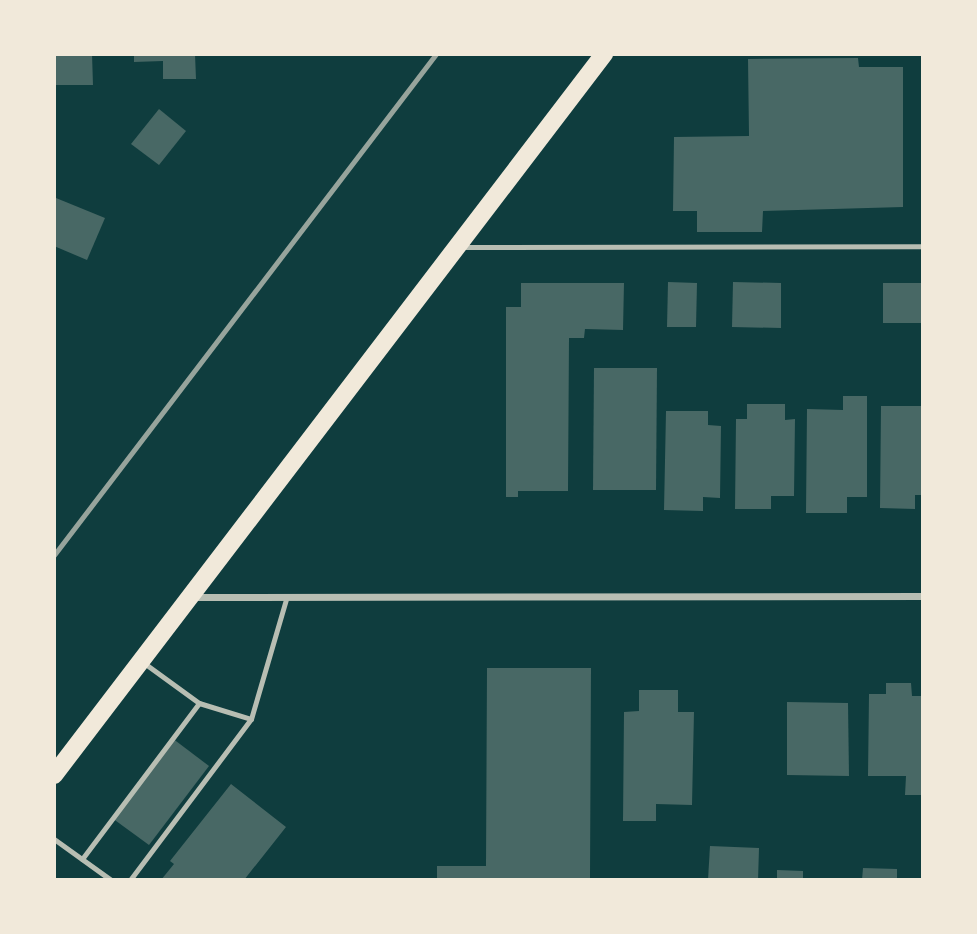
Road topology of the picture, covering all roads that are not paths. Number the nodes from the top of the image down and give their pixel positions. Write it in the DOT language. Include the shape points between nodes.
graph roads {
  1 [pos="604,54"];
  2 [pos="923,246"];
  3 [pos="456,247"];
  4 [pos="286,596"];
  5 [pos="923,596"];
  6 [pos="190,597"];
  7 [pos="142,661"];
  8 [pos="199,703"];
  9 [pos="251,719"];
  10 [pos="54,775"];
  11 [pos="54,839"];
  12 [pos="82,859"];
  13 [pos="111,880"];
  14 [pos="130,880"];
  1 -- 3 [label="main road"];
  2 -- 3 [label="lane"];
  3 -- 6 [label="main road"];
  4 -- 5 [label="street"];
  4 -- 6 [label="street"];
  4 -- 9 [label="lane"];
  6 -- 7 [label="main road"];
  7 -- 8 [label="lane"];
  7 -- 10 [label="main road"];
  8 -- 9 [label="lane"];
  8 -- 12 [label="lane"];
  9 -- 14 [label="lane"];
  11 -- 12 [label="lane"];
  12 -- 13 [label="lane"];
}
